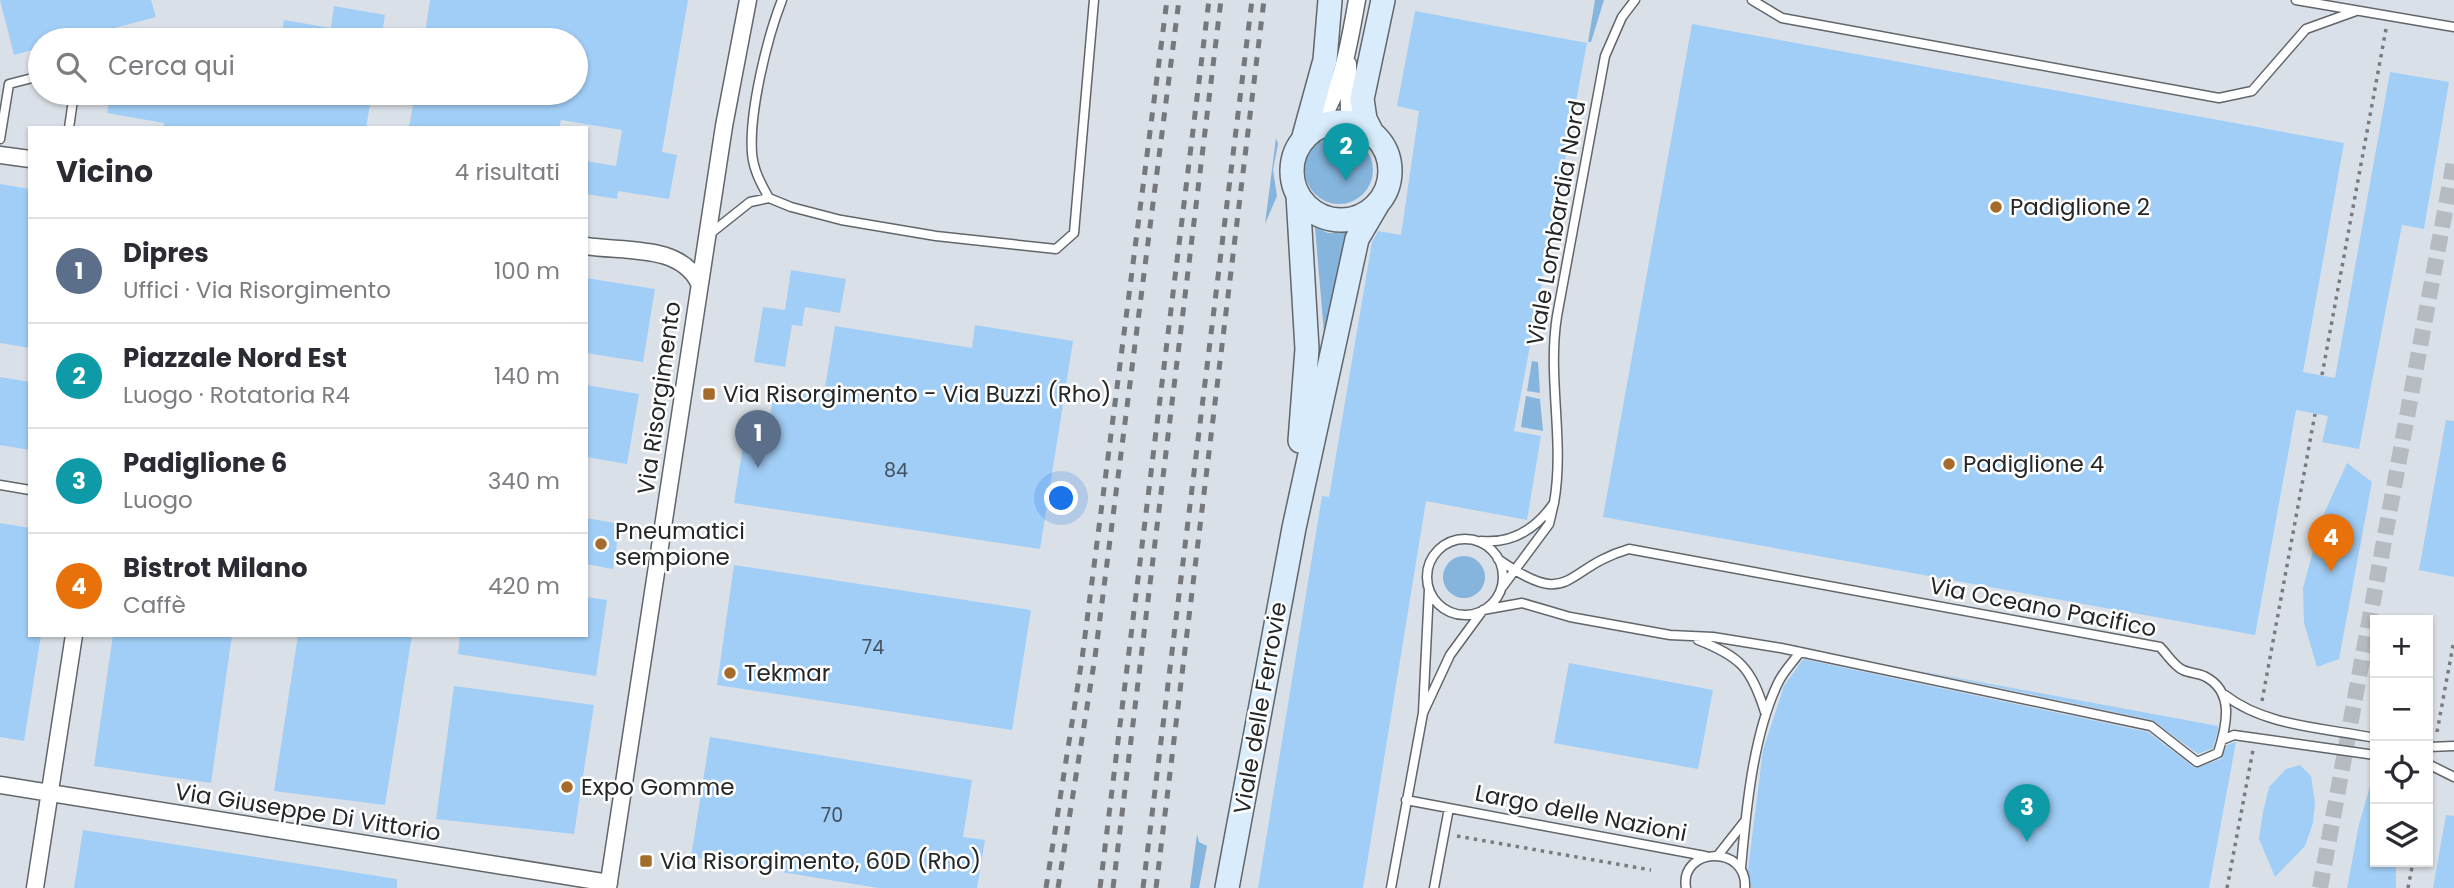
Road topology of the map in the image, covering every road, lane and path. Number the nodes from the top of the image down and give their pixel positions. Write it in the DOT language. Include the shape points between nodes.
graph roads {
  1 [pos="748,0"];
  2 [pos="782,0"];
  3 [pos="1094,0"];
  4 [pos="1331,0"];
  5 [pos="1357,0"];
  6 [pos="1383,0"];
  7 [pos="1635,0"];
  8 [pos="1752,0"];
  9 [pos="2295,0"];
  10 [pos="2357,11"];
  11 [pos="2388,17"];
  12 [pos="2454,27"];
  13 [pos="1348,44"];
  14 [pos="28,79"];
  15 [pos="72,105"];
  16 [pos="69,126"];
  17 [pos="1365,129"];
  18 [pos="1308,135"];
  19 [pos="0,139"];
  20 [pos="0,155"];
  21 [pos="28,159"];
  22 [pos="1298,195"];
  23 [pos="769,198"];
  24 [pos="1377,205"];
  25 [pos="709,235"];
  26 [pos="588,246"];
  27 [pos="699,283"];
  28 [pos="2322,375"];
  29 [pos="2315,414"];
  30 [pos="0,485"];
  31 [pos="28,490"];
  32 [pos="1554,503"];
  33 [pos="1294,528"];
  34 [pos="1469,540"];
  35 [pos="1498,559"];
  36 [pos="1514,570"];
  37 [pos="1501,588"];
  38 [pos="1429,589"];
  39 [pos="1483,610"];
  40 [pos="74,637"];
  41 [pos="1693,638"];
  42 [pos="2454,640"];
  43 [pos="1800,652"];
  44 [pos="2224,694"];
  45 [pos="1765,712"];
  46 [pos="1423,713"];
  47 [pos="2259,715"];
  48 [pos="2255,737"];
  49 [pos="2370,737"];
  50 [pos="2222,740"];
  51 [pos="2432,741"];
  52 [pos="2454,746"];
  53 [pos="2433,748"];
  54 [pos="2370,754"];
  55 [pos="2433,766"];
  56 [pos="2454,777"];
  57 [pos="0,785"];
  58 [pos="49,794"];
  59 [pos="1406,800"];
  60 [pos="1449,808"];
  61 [pos="1745,821"];
  62 [pos="1443,834"];
  63 [pos="1719,854"];
  64 [pos="1705,856"];
  65 [pos="2412,867"];
  66 [pos="1741,868"];
  67 [pos="1651,870"];
  68 [pos="608,886"];
  69 [pos="35,888"];
  70 [pos="1227,888"];
  71 [pos="1391,888"];
  72 [pos="1434,888"];
  73 [pos="1686,888"];
  74 [pos="1745,888"];
  75 [pos="2227,888"];
  76 [pos="2408,888"];
  1 -- 25 [label="street, Via Risorgimento"];
  2 -- 23 [label="lane" via="765,57 751,154"];
  3 -- 23 [label="lane" via="1074,233 1056,249 841,220"];
  4 -- 18 [label="street" via="1323,68"];
  5 -- 13 [label="street"];
  6 -- 17 [label="street" via="1362,99"];
  7 -- 32 [label="lane, Viale Lombardia Nord" via="1622,16 1605,56 1557,316 1552,353"];
  8 -- 10 [label="lane" via="1782,18 2219,98 2252,91 2306,29"];
  9 -- 10 [label="lane"];
  10 -- 11 [label="lane"];
  11 -- 12 [label="lane"];
  11 -- 28 [label="path"];
  13 -- 17 [label="street" via="1349,111"];
  13 -- 18 [label="street" via="1328,109"];
  14 -- 19 [label="lane" via="9,84"];
  15 -- 16 [label="lane"];
  17 -- 18 [label="street" via="1331,123"];
  17 -- 24 [label="street" via="1383,145 1389,160 1386,192"];
  18 -- 22 [label="street" via="1292,166"];
  20 -- 21 [label="street"];
  22 -- 24 [label="street" via="1315,214 1339,221 1364,215"];
  22 -- 33 [label="street, Viale delle Ferrovie" via="1307,349"];
  23 -- 25 [label="lane" via="755,199"];
  24 -- 33 [label="street, Viale delle Ferrovie" via="1357,239"];
  25 -- 27 [label="street, Via Risorgimento"];
  26 -- 27 [label="street" via="669,256 692,269"];
  27 -- 68 [label="street, Via Risorgimento"];
  29 -- 47 [label="path"];
  30 -- 31 [label="lane"];
  32 -- 34 [label="lane" via="1542,521 1524,533 1505,540"];
  32 -- 36 [label="lane, Viale Lombardia Nord" via="1549,524"];
  33 -- 70 [label="street, Viale delle Ferrovie"];
  34 -- 35 [label="lane" via="1482,543"];
  34 -- 38 [label="lane" via="1457,540 1436,553 1429,564"];
  35 -- 36 [label="lane, Via Oceano Pacifico"];
  35 -- 37 [label="lane"];
  36 -- 37 [label="lane, Viale Lombardia Nord"];
  36 -- 44 [label="lane, Via Oceano Pacifico" via="1538,584 1553,585 1629,549 2160,647 2181,670 2202,675"];
  37 -- 39 [label="lane"];
  38 -- 39 [label="lane" via="1435,600 1454,614"];
  38 -- 46 [label="lane"];
  39 -- 41 [label="lane" via="1522,603 1570,617"];
  39 -- 46 [label="lane" via="1450,655"];
  40 -- 58 [label="street"];
  41 -- 43 [label="lane" via="1713,637"];
  41 -- 45 [label="lane" via="1729,652 1748,669"];
  42 -- 51 [label="path"];
  43 -- 45 [label="lane" via="1779,680"];
  43 -- 50 [label="lane" via="2151,726 2197,762 2218,753"];
  44 -- 47 [label="lane, Via Oceano Pacifico"];
  44 -- 50 [label="lane"];
  45 -- 61 [label="lane"];
  46 -- 59 [label="lane"];
  47 -- 49 [label="lane, Via Oceano Pacifico"];
  48 -- 50 [label="lane" via="2234,735"];
  48 -- 54 [label="lane"];
  48 -- 75 [label="path"];
  52 -- 53 [label="lane"];
  55 -- 56 [label="lane"];
  57 -- 58 [label="street, Via Giuseppe Di Vittorio"];
  58 -- 68 [label="street, Via Giuseppe Di Vittorio"];
  58 -- 69 [label="street"];
  59 -- 60 [label="lane, Largo delle Nazioni"];
  59 -- 71 [label="lane"];
  60 -- 62 [label="lane, Largo delle Nazioni"];
  60 -- 64 [label="lane, Largo delle Nazioni"];
  61 -- 63 [label="lane"];
  61 -- 66 [label="lane"];
  62 -- 67 [label="path"];
  62 -- 72 [label="lane, Largo delle Nazioni"];
  63 -- 64 [label="lane, Largo delle Nazioni"];
  63 -- 66 [label="lane"];
  64 -- 73 [label="lane" via="1690,869"];
  65 -- 76 [label="path"];
  66 -- 74 [label="lane"];
}
